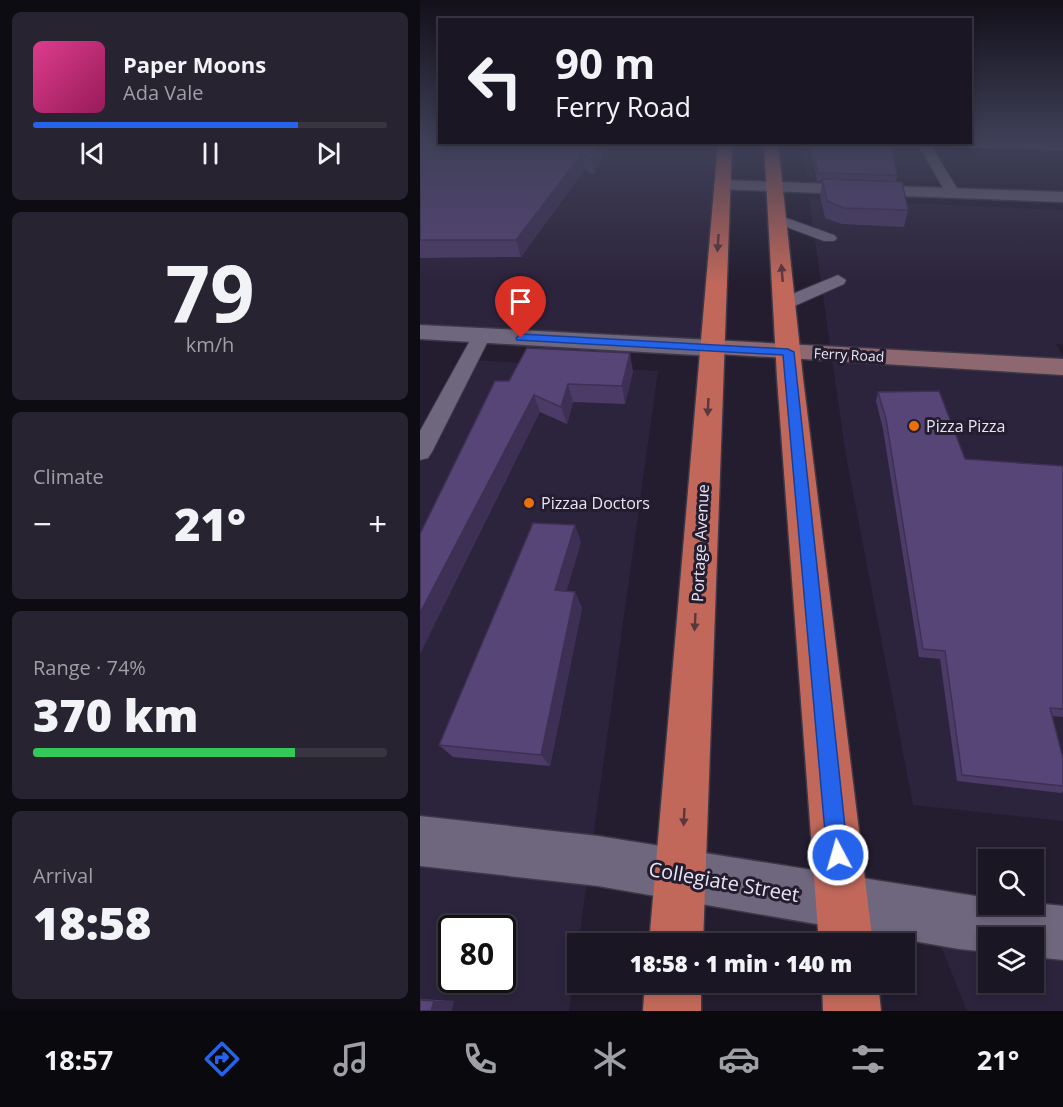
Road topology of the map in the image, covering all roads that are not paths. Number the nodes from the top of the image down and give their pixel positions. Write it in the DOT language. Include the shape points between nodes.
graph roads {
  1 [pos="722,190"];
  2 [pos="775,190"];
  3 [pos="881,190"];
  4 [pos="951,190"];
  5 [pos="953,193"];
  6 [pos="1063,197"];
  7 [pos="777,219"];
  8 [pos="829,238"];
  9 [pos="838,280"];
  10 [pos="784,304"];
  11 [pos="420,332"];
  12 [pos="482,335"];
  13 [pos="712,348"];
  14 [pos="788,352"];
  15 [pos="1063,368"];
  16 [pos="420,452"];
  17 [pos="420,841"];
  18 [pos="680,873"];
  19 [pos="844,923"];
  20 [pos="677,933"];
  21 [pos="1063,933"];
  22 [pos="673,993"];
  23 [pos="851,993"];
  24 [pos="672,1011"];
  25 [pos="852,1011"];
  1 -- 13 [label="highway, Portage Avenue, one-way"];
  2 -- 7 [label="highway"];
  3 -- 5 [label="street"];
  4 -- 5 [label="lane"];
  5 -- 6 [label="street"];
  7 -- 8 [label="lane"];
  10 -- 7 [label="highway, one-way"];
  9 -- 10 [label="lane"];
  10 -- 14 [label="highway"];
  11 -- 12 [label="street, Ferry Road"];
  12 -- 13 [label="street, Ferry Road"];
  12 -- 16 [label="lane"];
  13 -- 14 [label="main road, Ferry Road"];
  13 -- 18 [label="highway, Portage Avenue, one-way"];
  14 -- 15 [label="main road, Ferry Road"];
  14 -- 19 [label="highway"];
  17 -- 18 [label="street, Collegiate Street"];
  18 -- 19 [label="street, Collegiate Street"];
  18 -- 20 [label="highway, Portage Avenue"];
  19 -- 21 [label="street, Collegiate Street" via="959,922"];
  22 -- 24 [label="highway"];
  23 -- 25 [label="highway"];
}
